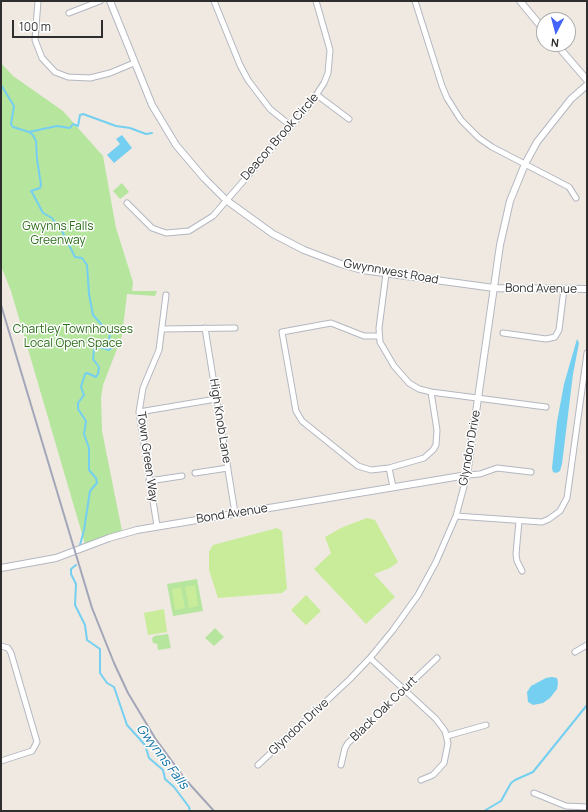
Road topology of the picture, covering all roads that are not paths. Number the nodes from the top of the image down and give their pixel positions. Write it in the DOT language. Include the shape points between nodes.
graph roads {
  1 [pos="38,1"];
  2 [pos="100,1"];
  3 [pos="110,1"];
  4 [pos="214,1"];
  5 [pos="316,1"];
  6 [pos="415,1"];
  7 [pos="520,1"];
  8 [pos="69,13"];
  9 [pos="536,20"];
  10 [pos="563,52"];
  11 [pos="134,63"];
  12 [pos="587,80"];
  13 [pos="587,85"];
  14 [pos="318,95"];
  15 [pos="349,119"];
  16 [pos="291,126"];
  17 [pos="525,164"];
  18 [pos="576,198"];
  19 [pos="226,200"];
  20 [pos="127,203"];
  21 [pos="386,274"];
  22 [pos="494,288"];
  23 [pos="564,289"];
  24 [pos="587,289"];
  25 [pos="166,296"];
  26 [pos="205,328"];
  27 [pos="235,328"];
  28 [pos="163,329"];
  29 [pos="502,333"];
  30 [pos="379,336"];
  31 [pos="587,353"];
  32 [pos="431,392"];
  33 [pos="479,398"];
  34 [pos="216,399"];
  35 [pos="546,407"];
  36 [pos="139,412"];
  37 [pos="228,468"];
  38 [pos="390,468"];
  39 [pos="531,472"];
  40 [pos="196,473"];
  41 [pos="467,475"];
  42 [pos="182,476"];
  43 [pos="150,481"];
  44 [pos="393,487"];
  45 [pos="235,513"];
  46 [pos="456,516"];
  47 [pos="519,521"];
  48 [pos="157,526"];
  49 [pos="1,568"];
  50 [pos="522,571"];
  51 [pos="587,645"];
  52 [pos="1,646"];
  53 [pos="575,652"];
  54 [pos="370,658"];
  55 [pos="437,658"];
  56 [pos="404,688"];
  57 [pos="486,725"];
  58 [pos="447,736"];
  59 [pos="1,761"];
  60 [pos="258,765"];
  61 [pos="341,765"];
  62 [pos="421,780"];
  63 [pos="534,793"];
  64 [pos="587,807"];
  65 [pos="566,808"];
  1 -- 11 [label="street" via="35,40 42,58 55,72 68,77 90,78"];
  2 -- 8 [label="street"];
  3 -- 11 [label="street, Gwynnwest Road"];
  4 -- 16 [label="street" via="248,80 270,109"];
  5 -- 14 [label="street, Deacon Brook Circle" via="327,38 330,61"];
  6 -- 17 [label="street" via="437,71 454,110 479,138"];
  7 -- 9 [label="street"];
  10 -- 12 [label="street"];
  11 -- 19 [label="street, Gwynnwest Road" via="152,105 176,145"];
  13 -- 17 [label="street, Glyndon Drive" via="553,120"];
  14 -- 15 [label="street"];
  14 -- 16 [label="street, Deacon Brook Circle"];
  16 -- 19 [label="street, Deacon Brook Circle"];
  17 -- 18 [label="street" via="569,187"];
  17 -- 22 [label="street, Glyndon Drive" via="504,223"];
  19 -- 20 [label="street, Deacon Brook Circle" via="213,216 198,227 172,234 152,228"];
  19 -- 21 [label="street, Gwynnwest Road" via="258,224 304,250 341,264"];
  21 -- 22 [label="street, Gwynnwest Road"];
  21 -- 30 [label="street"];
  22 -- 23 [label="street, Bond Avenue"];
  22 -- 33 [label="street, Glyndon Drive"];
  23 -- 24 [label="street, Bond Avenue"];
  23 -- 29 [label="street" via="559,330 555,337 546,339"];
  25 -- 28 [label="street, Town Green Way"];
  26 -- 27 [label="street"];
  26 -- 28 [label="street"];
  26 -- 34 [label="street, High Knob Lane"];
  28 -- 36 [label="street, Town Green Way" via="157,358 143,388"];
  30 -- 32 [label="street" via="382,348 405,379 419,389"];
  30 -- 38 [label="street" via="364,336 331,324 282,332 296,411 302,421 358,466 371,470"];
  31 -- 47 [label="street" via="565,505 542,522"];
  32 -- 33 [label="street"];
  32 -- 38 [label="street" via="437,430 436,445 424,458"];
  33 -- 35 [label="street"];
  33 -- 41 [label="street, Glyndon Drive"];
  34 -- 36 [label="street"];
  34 -- 37 [label="street, High Knob Lane"];
  36 -- 43 [label="street, Town Green Way"];
  37 -- 40 [label="street"];
  37 -- 45 [label="street, High Knob Lane"];
  38 -- 44 [label="street"];
  39 -- 41 [label="street" via="497,468"];
  41 -- 44 [label="street, Bond Avenue"];
  41 -- 46 [label="street, Glyndon Drive"];
  42 -- 43 [label="street"];
  43 -- 48 [label="street, Town Green Way"];
  44 -- 45 [label="street, Bond Avenue"];
  45 -- 48 [label="street, Bond Avenue"];
  46 -- 47 [label="street"];
  46 -- 54 [label="street, Glyndon Drive" via="418,595"];
  47 -- 50 [label="street" via="516,554"];
  48 -- 49 [label="street, Bond Avenue" via="115,536 56,558"];
  51 -- 53 [label="street"];
  52 -- 59 [label="street" via="8,648 11,653 37,742 32,751"];
  54 -- 56 [label="street"];
  54 -- 60 [label="street, Glyndon Drive"];
  55 -- 56 [label="street, Black Oak Court"];
  56 -- 58 [label="street" via="441,724"];
  56 -- 61 [label="street, Black Oak Court" via="348,743"];
  57 -- 58 [label="street"];
  58 -- 62 [label="street" via="444,763 437,773"];
  63 -- 65 [label="street"];
  64 -- 65 [label="street"];
}
